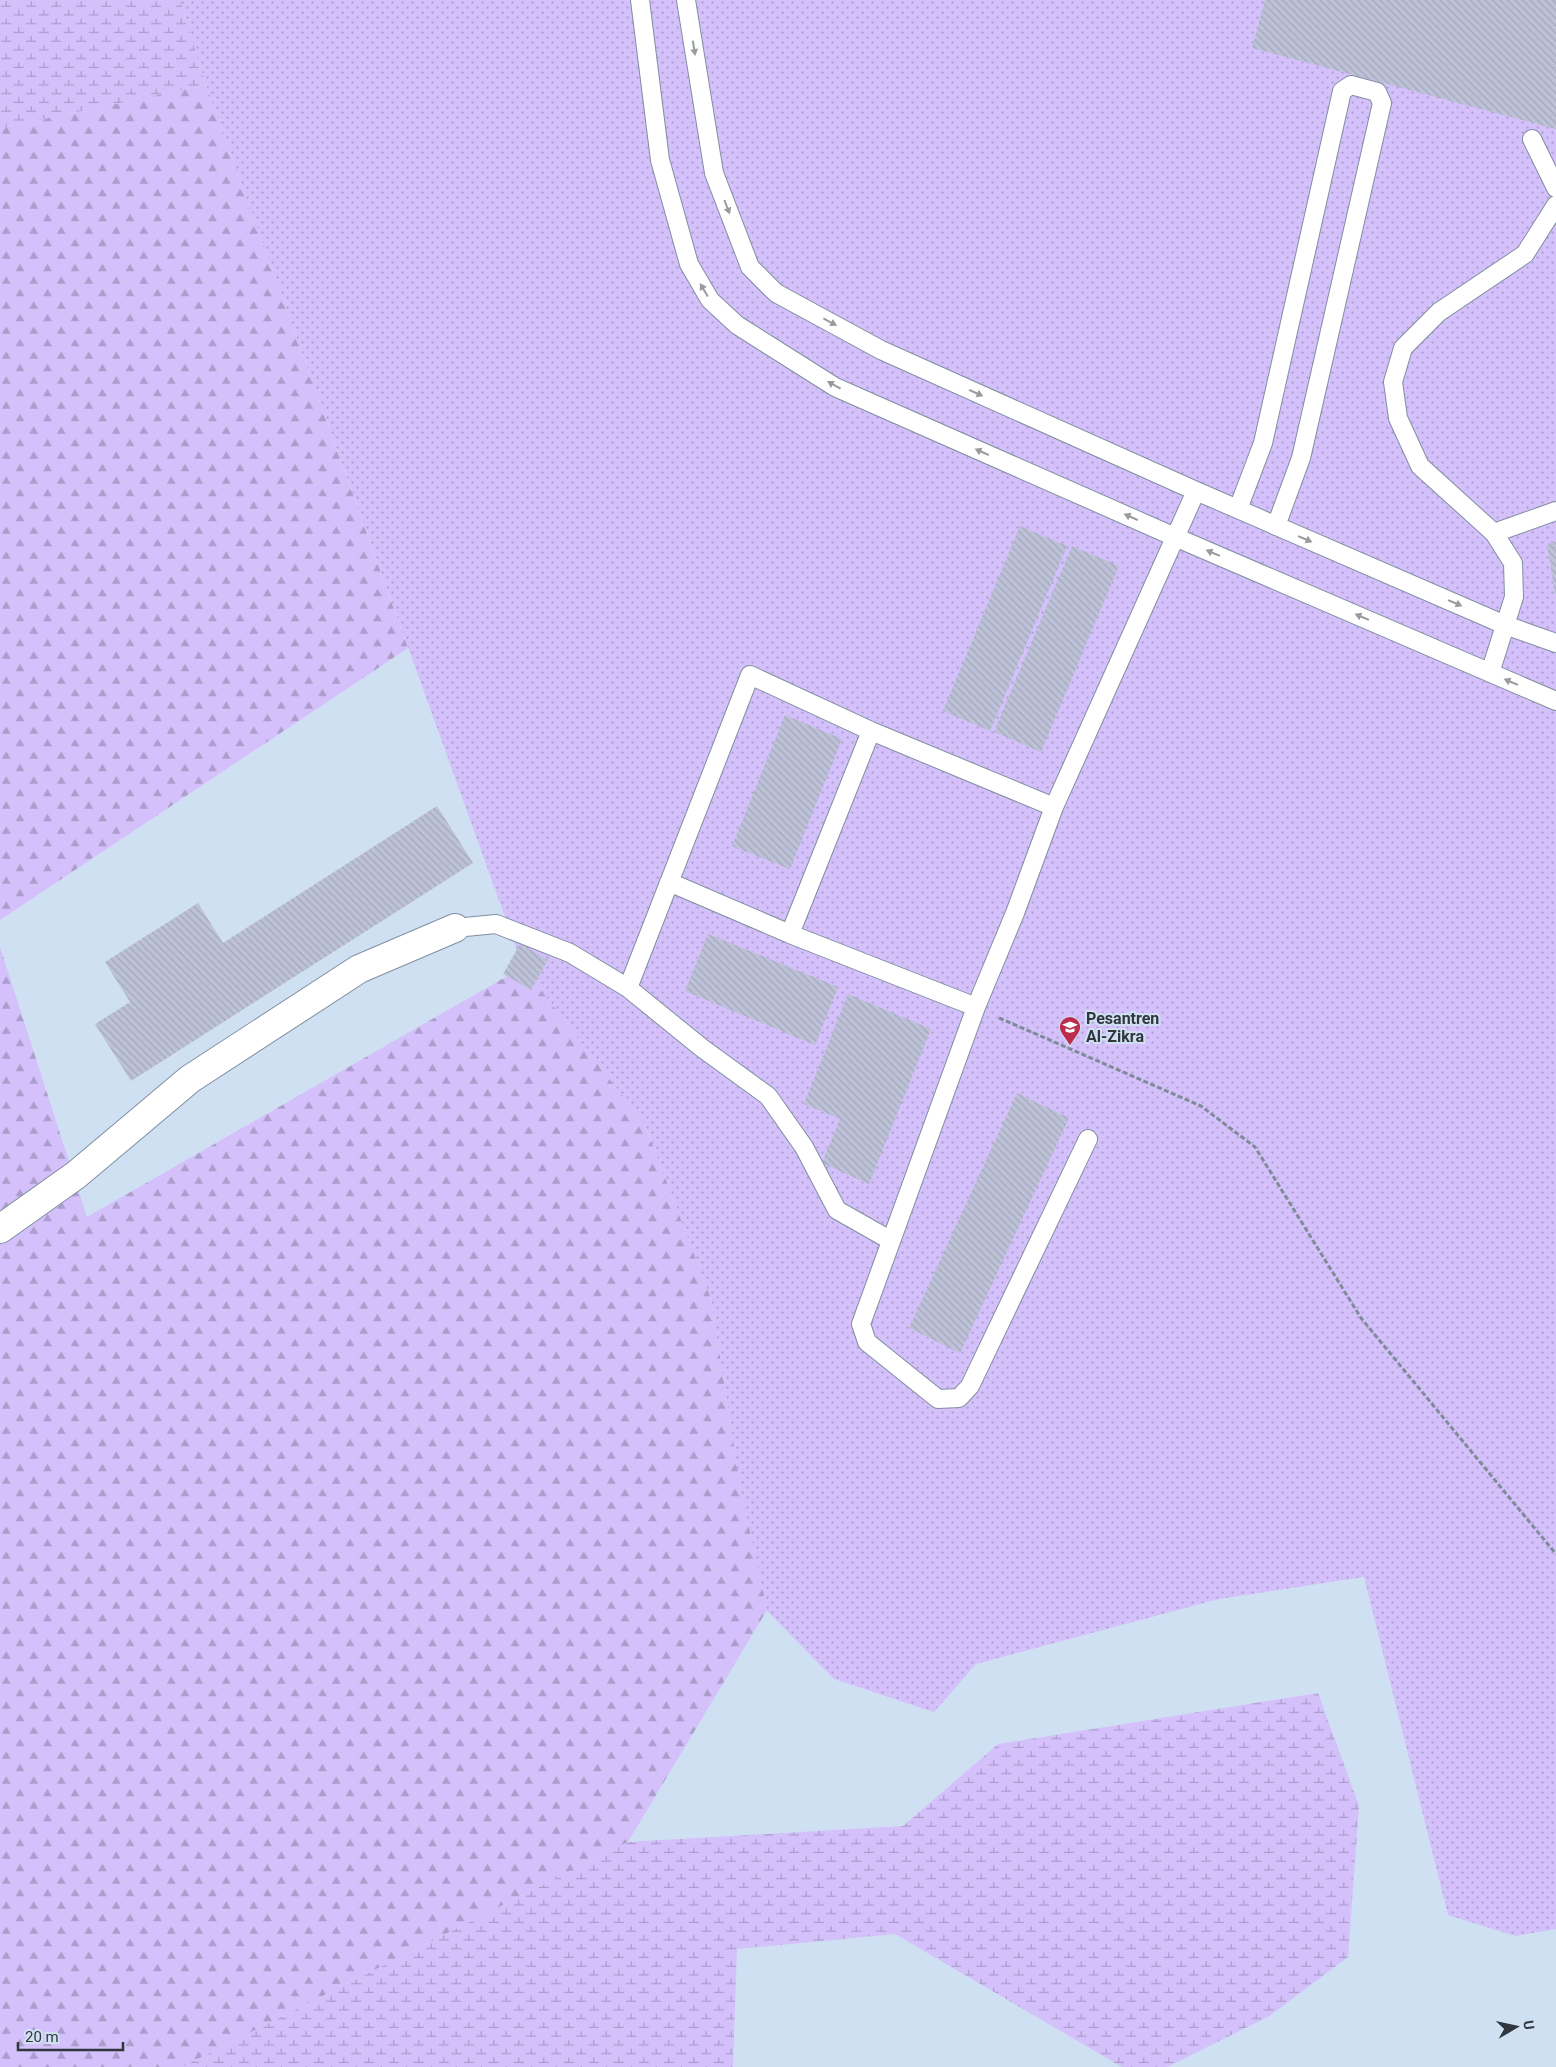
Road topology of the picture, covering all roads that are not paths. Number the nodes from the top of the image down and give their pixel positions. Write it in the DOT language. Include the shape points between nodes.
graph roads {
  1 [pos="640,0"];
  2 [pos="686,0"];
  3 [pos="1532,139"];
  4 [pos="1556,188"];
  5 [pos="1556,205"];
  6 [pos="1196,492"];
  7 [pos="1238,509"];
  8 [pos="1556,511"];
  9 [pos="1276,526"];
  10 [pos="1494,533"];
  11 [pos="1175,537"];
  12 [pos="1505,625"];
  13 [pos="1556,643"];
  14 [pos="1490,673"];
  15 [pos="1556,701"];
  16 [pos="871,731"];
  17 [pos="1054,807"];
  18 [pos="669,882"];
  19 [pos="455,928"];
  20 [pos="790,934"];
  21 [pos="628,988"];
  22 [pos="976,1007"];
  23 [pos="1088,1138"];
  24 [pos="0,1229"];
  25 [pos="890,1240"];
  11 -- 1 [label="lane, one-way" via="835,387 737,325 710,300 689,264 660,160"];
  2 -- 6 [label="lane, one-way" via="714,173 750,266 776,293 881,350"];
  3 -- 4 [label="lane"];
  5 -- 10 [label="lane" via="1525,254 1439,312 1403,348 1393,382 1398,418 1420,466"];
  6 -- 7 [label="lane"];
  6 -- 11 [label="lane"];
  7 -- 9 [label="lane"];
  7 -- 9 [label="lane" via="1263,443 1342,91 1351,85 1377,92 1382,103 1303,448"];
  8 -- 10 [label="lane"];
  9 -- 12 [label="lane, one-way"];
  10 -- 12 [label="lane" via="1513,563 1514,597"];
  14 -- 11 [label="lane, one-way"];
  11 -- 17 [label="lane"];
  12 -- 13 [label="lane"];
  12 -- 14 [label="lane"];
  15 -- 14 [label="lane, one-way"];
  16 -- 17 [label="lane"];
  16 -- 18 [label="lane" via="750,674"];
  16 -- 20 [label="lane"];
  17 -- 22 [label="lane"];
  18 -- 20 [label="lane"];
  18 -- 21 [label="lane"];
  19 -- 21 [label="lane" via="496,924 570,953"];
  19 -- 24 [label="street" via="359,970 190,1079 76,1175"];
  20 -- 22 [label="lane"];
  21 -- 25 [label="lane" via="768,1096 804,1147 837,1210"];
  22 -- 25 [label="lane"];
  23 -- 25 [label="lane" via="970,1386 959,1398 938,1399 867,1342 861,1324"];
}
